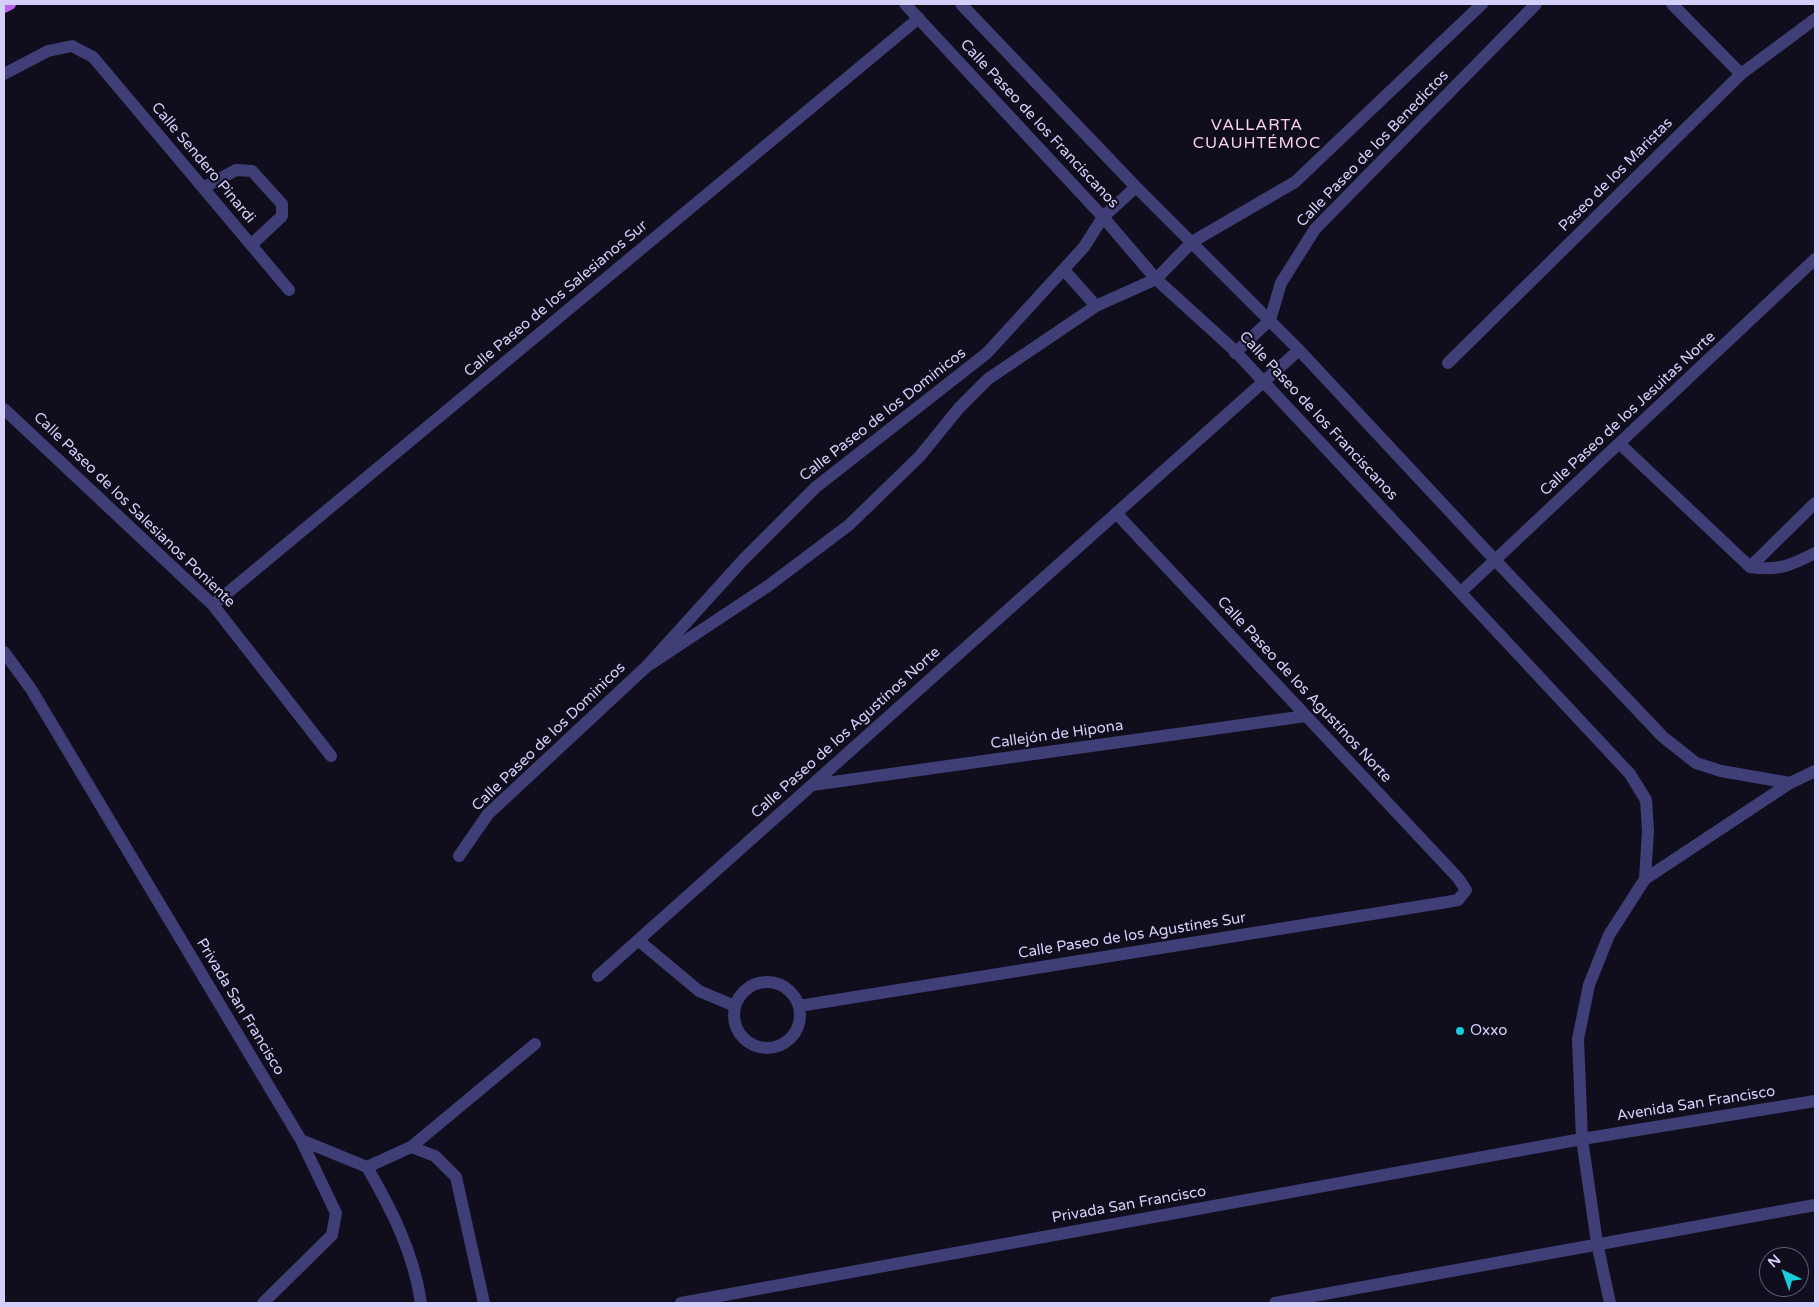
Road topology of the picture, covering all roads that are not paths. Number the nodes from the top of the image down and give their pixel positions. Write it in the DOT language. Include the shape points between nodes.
graph roads {
  1 [pos="10,4"];
  2 [pos="905,4"];
  3 [pos="961,4"];
  4 [pos="1482,4"];
  5 [pos="1536,4"];
  6 [pos="1672,4"];
  7 [pos="4,7"];
  8 [pos="919,18"];
  9 [pos="1815,19"];
  10 [pos="4,74"];
  11 [pos="1742,74"];
  12 [pos="1136,187"];
  13 [pos="203,188"];
  14 [pos="1103,217"];
  15 [pos="1192,242"];
  16 [pos="251,245"];
  17 [pos="1815,259"];
  18 [pos="1064,270"];
  19 [pos="1156,279"];
  20 [pos="289,290"];
  21 [pos="1096,306"];
  22 [pos="1270,320"];
  23 [pos="1299,350"];
  24 [pos="987,353"];
  25 [pos="1235,353"];
  26 [pos="1448,363"];
  27 [pos="1002,371"];
  28 [pos="1264,382"];
  29 [pos="4,409"];
  30 [pos="1620,444"];
  31 [pos="1815,503"];
  32 [pos="1116,513"];
  33 [pos="1815,553"];
  34 [pos="1496,562"];
  35 [pos="1750,567"];
  36 [pos="1461,592"];
  37 [pos="213,605"];
  38 [pos="4,652"];
  39 [pos="646,668"];
  40 [pos="1306,716"];
  41 [pos="331,756"];
  42 [pos="1815,771"];
  43 [pos="1790,783"];
  44 [pos="812,786"];
  45 [pos="459,856"];
  46 [pos="1645,879"];
  47 [pos="1466,890"];
  48 [pos="638,940"];
  49 [pos="598,976"];
  50 [pos="735,1006"];
  51 [pos="799,1006"];
  52 [pos="535,1044"];
  53 [pos="1815,1101"];
  54 [pos="1582,1139"];
  55 [pos="301,1140"];
  56 [pos="411,1147"];
  57 [pos="367,1166"];
  58 [pos="1815,1205"];
  59 [pos="1597,1243"];
  60 [pos="720,1300"];
  61 [pos="262,1303"];
  62 [pos="421,1303"];
  63 [pos="484,1303"];
  64 [pos="681,1303"];
  65 [pos="1274,1303"];
  66 [pos="1610,1303"];
  1 -- 7 [label="main road"];
  2 -- 8 [label="street, Calle Paseo de los Franciscanos"];
  3 -- 12 [label="street, Calle Paseo de los Franciscanos"];
  4 -- 15 [label="street, Calle Paseo de los Benedictos" via="1294,182"];
  5 -- 22 [label="street, Calle Paseo de los Benedictos" via="1315,229 1281,283"];
  6 -- 11 [label="street"];
  8 -- 14 [label="street, Calle Paseo de los Franciscanos"];
  8 -- 37 [label="street, Calle Paseo de los Salesianos Sur"];
  9 -- 11 [label="street, Paseo de los Maristas"];
  10 -- 13 [label="street, Calle Sendero Pinardi" via="48,51 72,46 93,57"];
  11 -- 26 [label="street, Paseo de los Maristas"];
  12 -- 14 [label="street, Calle Paseo de los Dominicos"];
  12 -- 15 [label="street, Calle Paseo de los Franciscanos"];
  13 -- 16 [label="street, Calle Sendero Pinardi"];
  13 -- 16 [label="street" via="236,170 252,171 282,204 282,216"];
  14 -- 18 [label="street, Calle Paseo de los Dominicos" via="1084,248"];
  14 -- 19 [label="street, Calle Paseo de los Franciscanos"];
  15 -- 19 [label="street, Calle Paseo de los Benedictos"];
  15 -- 22 [label="street, Calle Paseo de los Franciscanos"];
  16 -- 20 [label="street, Calle Sendero Pinardi"];
  17 -- 30 [label="street, Calle Paseo de los Jesuitas Norte"];
  18 -- 21 [label="street"];
  18 -- 24 [label="street, Calle Paseo de los Dominicos"];
  19 -- 21 [label="street, Calle Paseo de los Dominicos"];
  19 -- 25 [label="street, Calle Paseo de los Franciscanos"];
  21 -- 27 [label="street, Calle Paseo de los Dominicos"];
  22 -- 23 [label="street, Calle Paseo de los Franciscanos"];
  22 -- 25 [label="street"];
  23 -- 28 [label="street, Calle Paseo de los Agustínos Norte"];
  23 -- 34 [label="street, Calle Paseo de los Franciscanos"];
  24 -- 27 [label="street"];
  24 -- 39 [label="street, Calle Paseo de los Dominicos" via="816,486 743,560"];
  25 -- 28 [label="street, Calle Paseo de los Franciscanos"];
  27 -- 39 [label="street, Calle Paseo de los Dominicos" via="959,408 920,456 850,525 768,586"];
  28 -- 32 [label="street, Calle Paseo de los Agustínos Norte"];
  28 -- 36 [label="street, Calle Paseo de los Franciscanos"];
  29 -- 37 [label="street, Calle Paseo de los Salesianos Poniente"];
  30 -- 34 [label="street, Calle Paseo de los Jesuitas Norte"];
  30 -- 35 [label="street"];
  31 -- 35 [label="street"];
  32 -- 40 [label="street, Calle Paseo de los Agustínos Norte"];
  32 -- 44 [label="street, Calle Paseo de los Agustínos Norte"];
  33 -- 35 [label="street" via="1788,567 1768,570"];
  34 -- 36 [label="street, Calle Paseo de los Jesuitas Norte"];
  34 -- 43 [label="street, Calle Paseo de los Franciscanos" via="1663,737 1696,763 1721,771"];
  36 -- 46 [label="street, Calle Paseo de los Franciscanos" via="1630,774 1646,800"];
  37 -- 41 [label="street, Calle Paseo de los Salesianos Poniente"];
  38 -- 55 [label="street, Privada San Francisco" via="31,689"];
  39 -- 45 [label="street, Calle Paseo de los Dominicos" via="488,814"];
  40 -- 44 [label="street, Callejón de Hipona"];
  40 -- 47 [label="street, Calle Paseo de los Agustínos Norte"];
  42 -- 43 [label="street"];
  43 -- 46 [label="street"];
  44 -- 48 [label="street, Calle Paseo de los Agustínos Norte"];
  46 -- 54 [label="street" via="1610,935 1589,985 1578,1039"];
  47 -- 51 [label="street, Calle Paseo de los Agustínes Sur" via="1458,900 1447,902"];
  48 -- 49 [label="street, Calle Paseo de los Agustínos Norte"];
  48 -- 50 [label="street" via="699,991"];
  50 -- 51 [label="street" via="742,993 753,985 767,982 781,985 792,993"];
  50 -- 51 [label="street" via="734,1022 740,1035 752,1045 767,1049 782,1045 794,1035 800,1021"];
  52 -- 56 [label="street"];
  53 -- 54 [label="street, Avenida San Francisco"];
  54 -- 59 [label="street"];
  54 -- 60 [label="street, Privada San Francisco"];
  55 -- 57 [label="street"];
  55 -- 61 [label="street, Privada San Francisco" via="336,1213 332,1235"];
  56 -- 57 [label="street"];
  56 -- 63 [label="street" via="435,1156 456,1178"];
  57 -- 62 [label="street" via="392,1209 417,1276"];
  58 -- 59 [label="street"];
  59 -- 65 [label="street"];
  59 -- 66 [label="street"];
  60 -- 64 [label="street, Privada San Francisco"];
}
